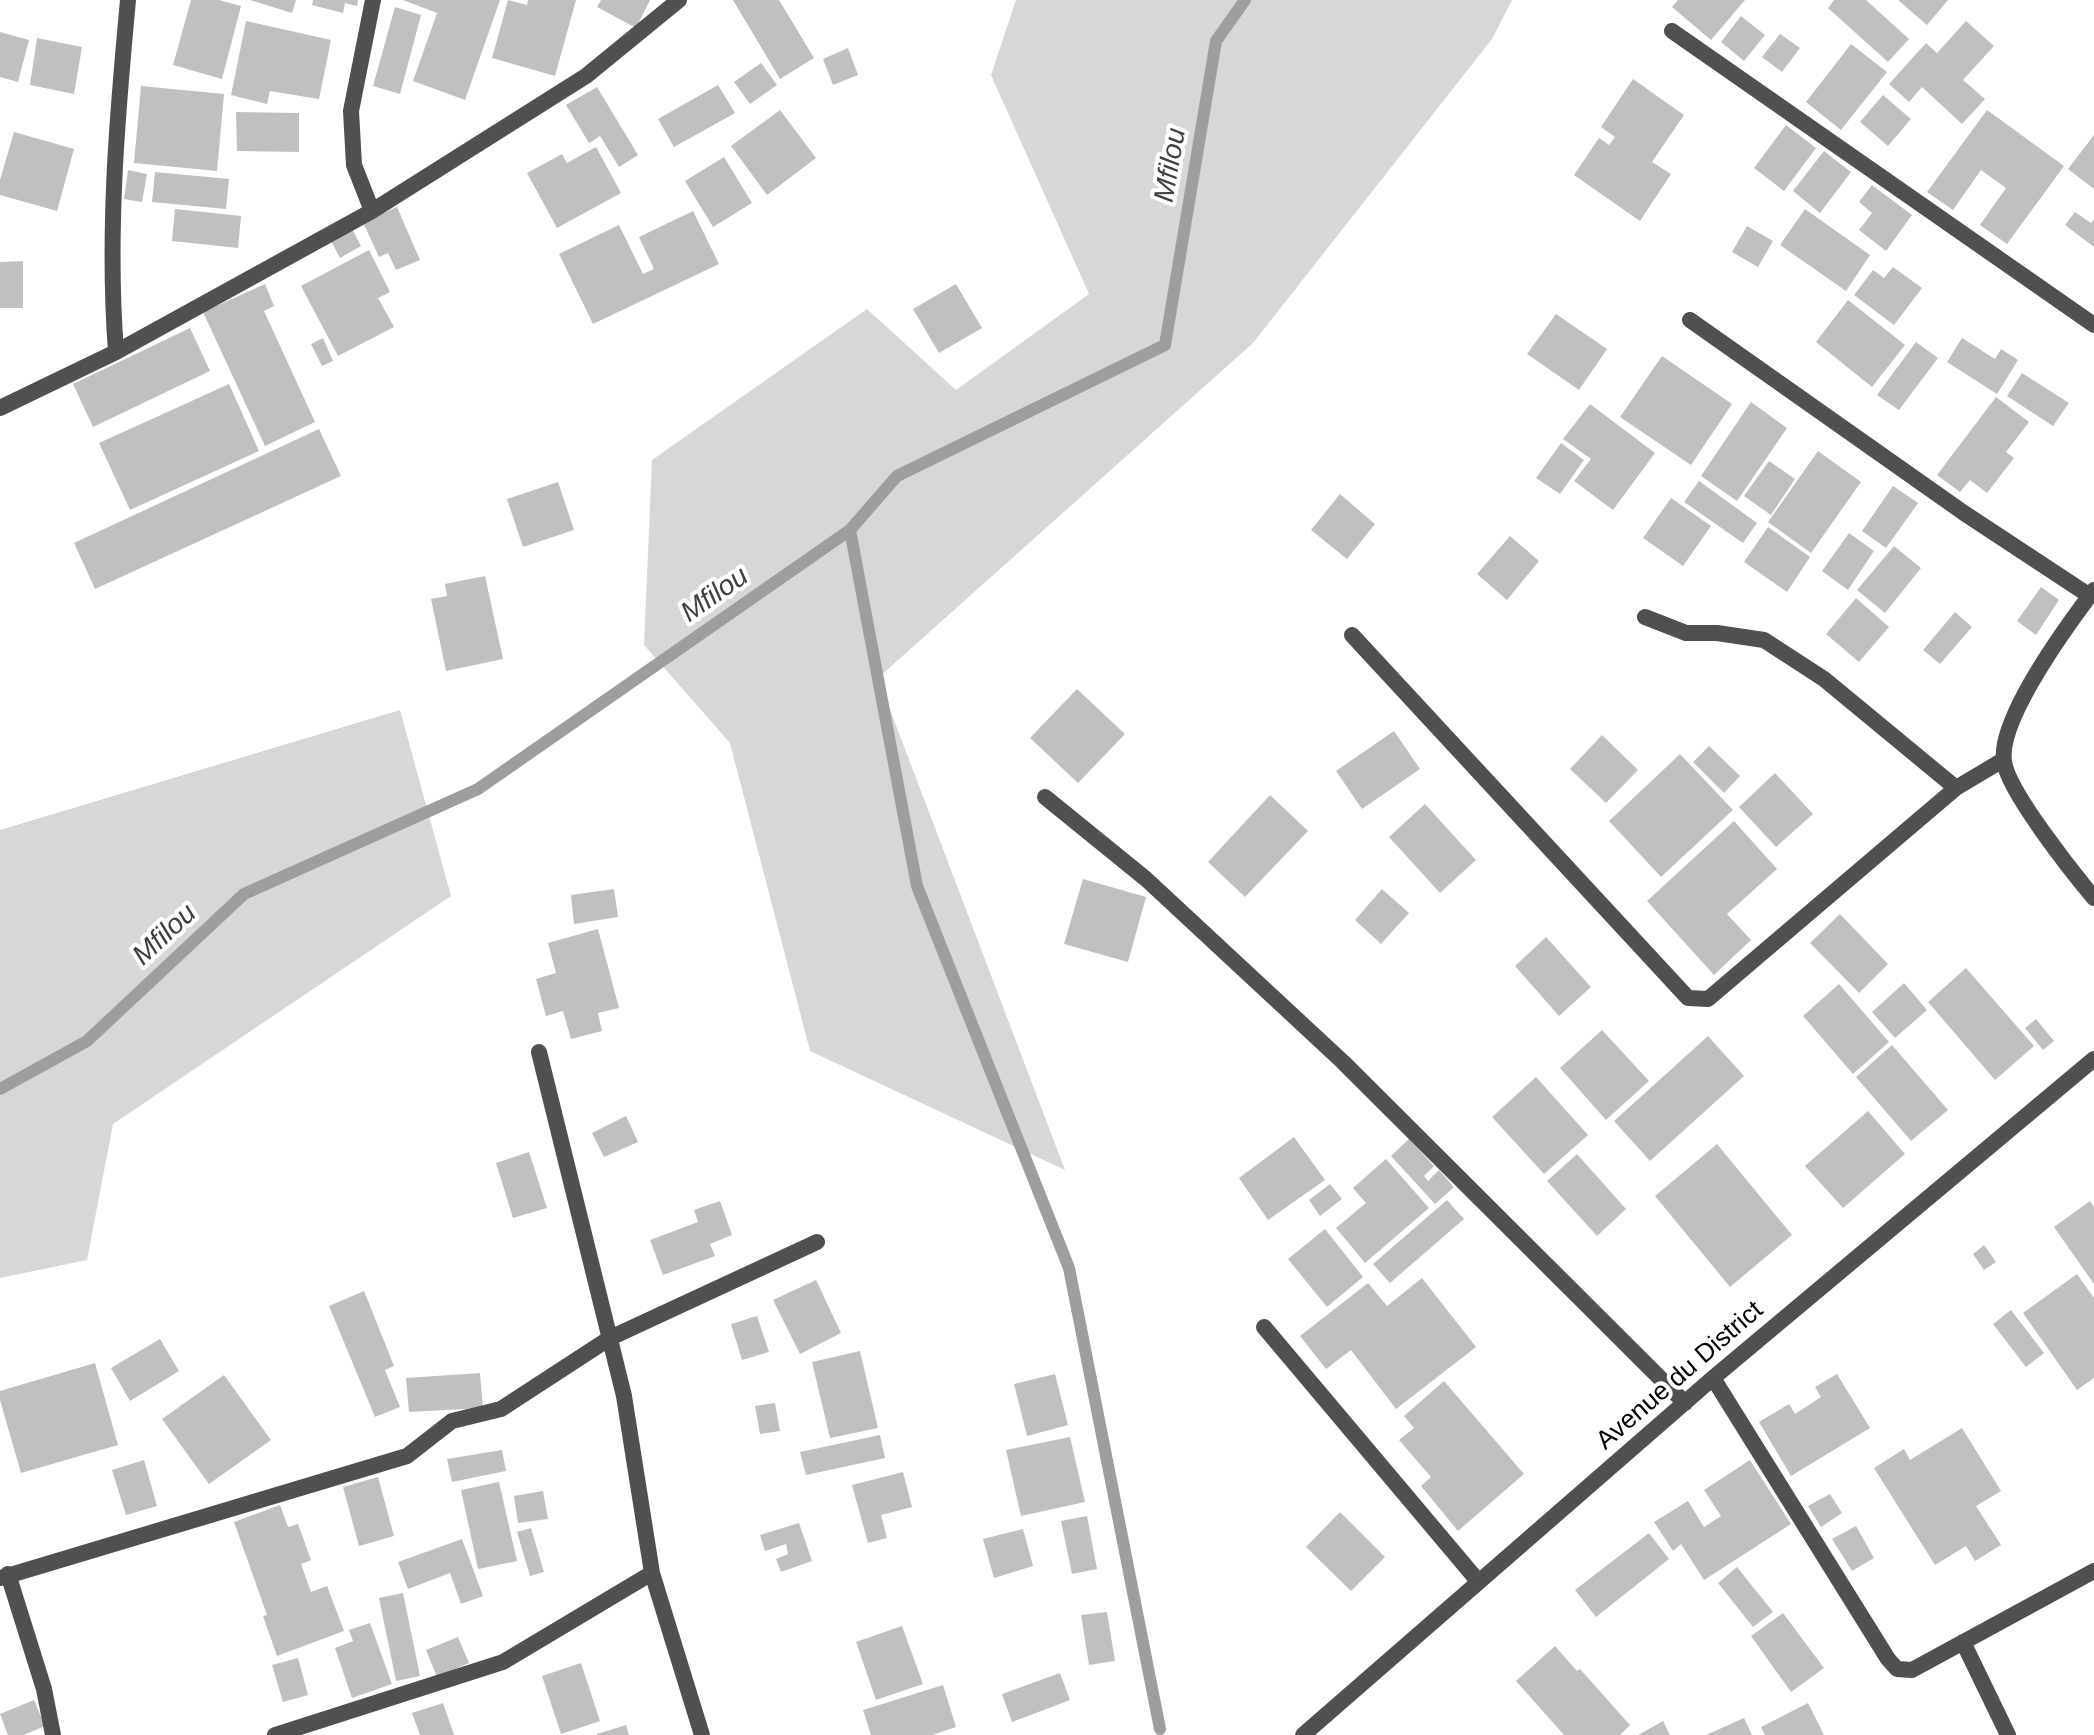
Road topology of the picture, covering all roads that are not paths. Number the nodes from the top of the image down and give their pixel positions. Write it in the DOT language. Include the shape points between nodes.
graph roads {
  1 [pos="128,0"];
  2 [pos="373,0"];
  3 [pos="679,0"];
  4 [pos="1672,31"];
  5 [pos="372,211"];
  6 [pos="1690,320"];
  7 [pos="2094,325"];
  8 [pos="116,352"];
  9 [pos="0,408"];
  10 [pos="2092,593"];
  11 [pos="1645,617"];
  12 [pos="1352,635"];
  13 [pos="2003,760"];
  14 [pos="1956,788"];
  15 [pos="1045,797"];
  16 [pos="2094,898"];
  17 [pos="539,1052"];
  18 [pos="2094,1059"];
  19 [pos="817,1242"];
  20 [pos="1264,1327"];
  21 [pos="610,1338"];
  22 [pos="1713,1378"];
  23 [pos="1685,1403"];
  24 [pos="2094,1571"];
  25 [pos="652,1573"];
  26 [pos="4,1576"];
  27 [pos="1478,1581"];
  28 [pos="1963,1642"];
  29 [pos="53,1735"];
  30 [pos="275,1735"];
  31 [pos="702,1735"];
  32 [pos="1303,1735"];
  33 [pos="2008,1735"];
  1 -- 8 [label="street" via="112,192"];
  2 -- 5 [label="street" via="351,111 354,165"];
  3 -- 5 [label="street" via="586,76"];
  4 -- 7 [label="street"];
  5 -- 8 [label="street"];
  6 -- 10 [label="street" via="1964,513"];
  8 -- 9 [label="street"];
  10 -- 13 [label="street" via="2045,658 2017,710"];
  11 -- 14 [label="street" via="1686,633 1764,640 1824,679"];
  12 -- 14 [label="street" via="1688,998 1708,999"];
  13 -- 14 [label="street"];
  13 -- 16 [label="street" via="2013,786"];
  15 -- 23 [label="street" via="1146,879 1343,1062"];
  17 -- 21 [label="street"];
  18 -- 22 [label="street, Avenue du District"];
  19 -- 21 [label="street"];
  20 -- 27 [label="street"];
  21 -- 25 [label="street"];
  21 -- 26 [label="street" via="501,1409 452,1421 407,1456"];
  22 -- 23 [label="street, Avenue du District"];
  22 -- 28 [label="street" via="1897,1669 1912,1670"];
  23 -- 27 [label="street, Avenue du District"];
  24 -- 28 [label="street"];
  25 -- 30 [label="street" via="503,1662"];
  25 -- 31 [label="street"];
  26 -- 29 [label="street" via="44,1689"];
  27 -- 32 [label="street, Avenue du District"];
  28 -- 33 [label="street"];
}
